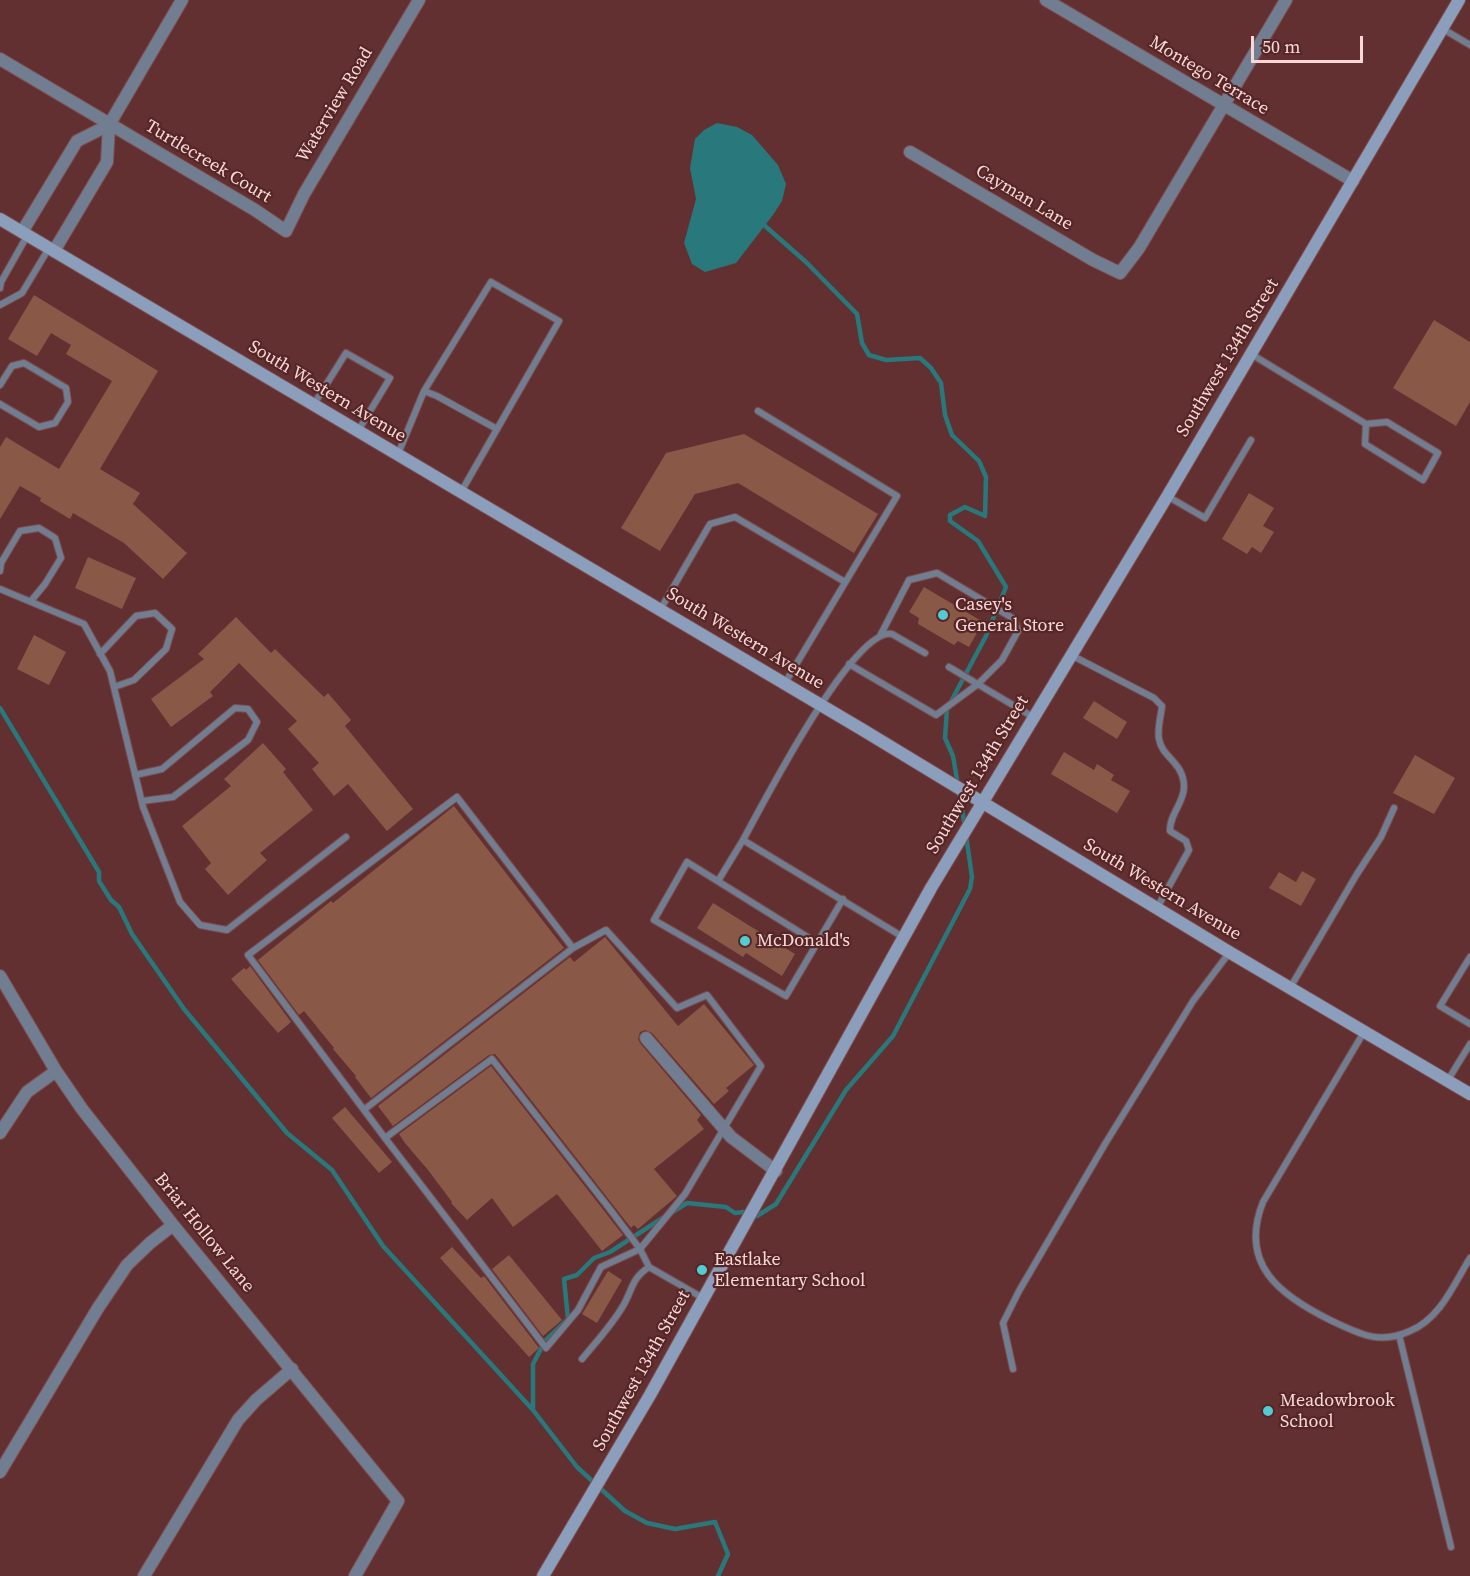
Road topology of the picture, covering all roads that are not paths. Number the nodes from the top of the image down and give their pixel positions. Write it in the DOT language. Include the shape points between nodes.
graph roads {
  1 [pos="182,0"];
  2 [pos="419,0"];
  3 [pos="1046,0"];
  4 [pos="1286,0"];
  5 [pos="1459,0"];
  6 [pos="1442,28"];
  7 [pos="1470,45"];
  8 [pos="0,59"];
  9 [pos="1223,106"];
  10 [pos="110,125"];
  11 [pos="910,152"];
  12 [pos="1353,181"];
  13 [pos="0,219"];
  14 [pos="286,231"];
  15 [pos="24,233"];
  16 [pos="52,250"];
  17 [pos="0,288"];
  18 [pos="0,305"];
  19 [pos="1251,354"];
  20 [pos="0,386"];
  21 [pos="424,391"];
  22 [pos="0,404"];
  23 [pos="314,405"];
  24 [pos="758,411"];
  25 [pos="1366,424"];
  26 [pos="497,429"];
  27 [pos="358,431"];
  28 [pos="1251,440"];
  29 [pos="398,455"];
  30 [pos="461,492"];
  31 [pos="1167,496"];
  32 [pos="0,571"];
  33 [pos="845,582"];
  34 [pos="0,589"];
  35 [pos="31,601"];
  36 [pos="660,610"];
  37 [pos="880,636"];
  38 [pos="925,653"];
  39 [pos="100,654"];
  40 [pos="1071,655"];
  41 [pos="849,664"];
  42 [pos="949,667"];
  43 [pos="785,684"];
  44 [pos="978,684"];
  45 [pos="114,687"];
  46 [pos="820,705"];
  47 [pos="1034,717"];
  48 [pos="135,776"];
  49 [pos="142,801"];
  50 [pos="983,801"];
  51 [pos="1394,808"];
  52 [pos="346,837"];
  53 [pos="743,840"];
  54 [pos="718,881"];
  55 [pos="843,899"];
  56 [pos="1156,908"];
  57 [pos="903,937"];
  58 [pos="818,943"];
  59 [pos="573,948"];
  60 [pos="1229,952"];
  61 [pos="1470,957"];
  62 [pos="0,976"];
  63 [pos="1290,988"];
  64 [pos="1470,1024"];
  65 [pos="1364,1032"];
  66 [pos="646,1038"];
  67 [pos="1470,1044"];
  68 [pos="56,1071"];
  69 [pos="1448,1080"];
  70 [pos="1470,1094"];
  71 [pos="365,1109"];
  72 [pos="724,1129"];
  73 [pos="0,1133"];
  74 [pos="385,1138"];
  75 [pos="776,1171"];
  76 [pos="173,1225"];
  77 [pos="640,1249"];
  78 [pos="1470,1258"];
  79 [pos="649,1267"];
  80 [pos="703,1298"];
  81 [pos="1399,1335"];
  82 [pos="582,1359"];
  83 [pos="292,1369"];
  84 [pos="1012,1369"];
  85 [pos="0,1472"];
  86 [pos="1450,1547"];
  87 [pos="144,1576"];
  88 [pos="355,1576"];
  89 [pos="543,1576"];
  1 -- 10 [label="street"];
  2 -- 14 [label="street, Waterview Road"];
  3 -- 9 [label="street, Montego Terrace"];
  4 -- 9 [label="street"];
  5 -- 6 [label="main road, Southwest 134th Street"];
  6 -- 7 [label="lane"];
  6 -- 12 [label="main road, Southwest 134th Street"];
  8 -- 10 [label="street, Turtlecreek Court"];
  9 -- 11 [label="street, Cayman Lane" via="1139,248 1120,273"];
  9 -- 12 [label="street, Montego Terrace"];
  10 -- 14 [label="street, Turtlecreek Court"];
  10 -- 15 [label="street" via="77,141"];
  10 -- 16 [label="street" via="107,162"];
  12 -- 19 [label="main road, Southwest 134th Street"];
  13 -- 15 [label="main road, South Western Avenue"];
  15 -- 16 [label="main road, South Western Avenue"];
  15 -- 17 [label="lane"];
  16 -- 18 [label="lane" via="22,293"];
  16 -- 23 [label="main road, South Western Avenue"];
  19 -- 25 [label="lane"];
  19 -- 31 [label="main road, Southwest 134th Street"];
  20 -- 22 [label="lane" via="12,366 24,363 66,388 68,402 55,423 39,427"];
  21 -- 26 [label="lane"];
  21 -- 26 [label="lane" via="491,282 559,321"];
  21 -- 29 [label="lane"];
  23 -- 27 [label="main road, South Western Avenue"];
  23 -- 27 [label="lane" via="346,352 390,378"];
  24 -- 33 [label="lane" via="897,496"];
  25 -- 25 [label="lane" via="1365,444 1423,480 1438,453 1387,422"];
  26 -- 30 [label="lane"];
  27 -- 29 [label="main road, South Western Avenue"];
  28 -- 31 [label="lane" via="1205,518"];
  29 -- 30 [label="main road, South Western Avenue"];
  30 -- 36 [label="main road, South Western Avenue"];
  31 -- 40 [label="main road, Southwest 134th Street"];
  32 -- 35 [label="lane" via="20,531 39,528 55,538 61,558"];
  33 -- 36 [label="lane" via="735,517 710,524"];
  33 -- 43 [label="lane"];
  34 -- 35 [label="lane"];
  35 -- 39 [label="lane" via="84,624"];
  36 -- 43 [label="main road, South Western Avenue"];
  37 -- 38 [label="lane" via="892,634"];
  37 -- 41 [label="lane"];
  37 -- 44 [label="lane" via="909,580 937,573 1014,619 1018,631 1002,660"];
  39 -- 45 [label="lane"];
  39 -- 45 [label="lane" via="136,616 155,613 172,629 166,649 134,680"];
  40 -- 47 [label="main road, Southwest 134th Street"];
  40 -- 56 [label="lane" via="1154,698 1162,706 1159,740 1181,770 1184,789 1170,831 1186,841 1189,850"];
  41 -- 44 [label="lane" via="936,715"];
  41 -- 46 [label="lane"];
  42 -- 44 [label="lane"];
  43 -- 46 [label="main road, South Western Avenue"];
  44 -- 47 [label="lane"];
  45 -- 48 [label="lane"];
  46 -- 50 [label="main road, South Western Avenue"];
  46 -- 53 [label="lane"];
  47 -- 50 [label="main road, Southwest 134th Street"];
  48 -- 49 [label="lane"];
  48 -- 49 [label="lane" via="162,769 235,708 248,709 257,722 248,741 173,797"];
  49 -- 52 [label="lane" via="180,902 200,925 227,930"];
  50 -- 56 [label="main road, South Western Avenue"];
  50 -- 57 [label="main road, Southwest 134th Street"];
  51 -- 63 [label="lane" via="1381,837"];
  53 -- 54 [label="lane"];
  53 -- 55 [label="lane"];
  54 -- 58 [label="lane"];
  54 -- 58 [label="lane" via="687,862 654,920 786,996"];
  55 -- 57 [label="lane"];
  55 -- 58 [label="lane"];
  56 -- 60 [label="main road, South Western Avenue"];
  57 -- 75 [label="main road, Southwest 134th Street"];
  59 -- 71 [label="lane"];
  59 -- 71 [label="lane" via="457,797 248,955"];
  59 -- 72 [label="lane" via="606,930 677,1008 707,995 761,1066"];
  60 -- 63 [label="main road, South Western Avenue"];
  60 -- 84 [label="lane" via="1193,1001 1019,1291 1003,1323"];
  61 -- 64 [label="lane" via="1440,1006"];
  62 -- 68 [label="street, Briar Hollow Lane"];
  63 -- 65 [label="main road, South Western Avenue"];
  65 -- 69 [label="main road, South Western Avenue"];
  65 -- 81 [label="lane" via="1263,1202 1257,1216 1256,1240 1269,1276 1312,1311 1370,1337"];
  66 -- 72 [label="street"];
  67 -- 69 [label="lane"];
  68 -- 73 [label="street" via="27,1092"];
  68 -- 76 [label="street, Briar Hollow Lane"];
  69 -- 70 [label="main road, South Western Avenue"];
  71 -- 74 [label="lane"];
  72 -- 75 [label="street"];
  72 -- 77 [label="lane" via="686,1194"];
  74 -- 77 [label="lane" via="492,1059"];
  74 -- 77 [label="lane" via="546,1348 578,1310 601,1267"];
  75 -- 80 [label="main road, Southwest 134th Street"];
  76 -- 83 [label="street, Briar Hollow Lane"];
  76 -- 85 [label="street" via="127,1265"];
  77 -- 79 [label="lane"];
  78 -- 81 [label="lane" via="1432,1316 1412,1331"];
  79 -- 80 [label="lane"];
  79 -- 82 [label="lane" via="633,1282 624,1305"];
  80 -- 89 [label="main road, Southwest 134th Street"];
  81 -- 86 [label="lane"];
  83 -- 87 [label="street" via="238,1420"];
  83 -- 88 [label="street, Briar Hollow Lane" via="398,1501"];
}
